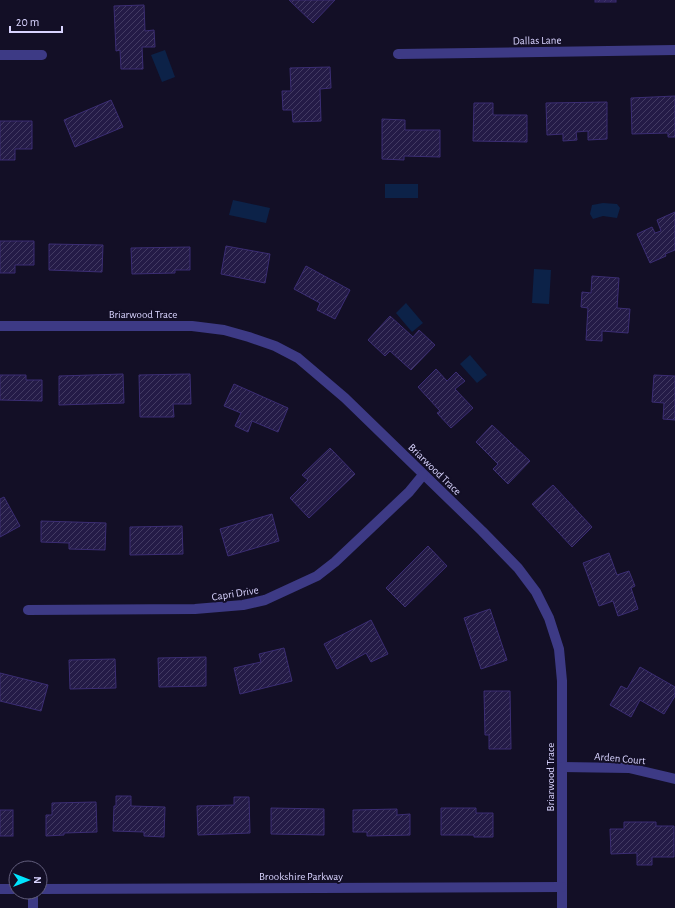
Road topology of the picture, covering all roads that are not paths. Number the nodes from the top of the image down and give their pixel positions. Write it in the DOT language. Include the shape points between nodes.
graph roads {
  1 [pos="675,50"];
  2 [pos="398,54"];
  3 [pos="0,55"];
  4 [pos="42,55"];
  5 [pos="0,326"];
  6 [pos="424,474"];
  7 [pos="28,610"];
  8 [pos="562,767"];
  9 [pos="675,779"];
  10 [pos="562,887"];
  11 [pos="48,889"];
  12 [pos="562,908"];
  1 -- 2 [label="street, Dallas Lane"];
  3 -- 4 [label="street"];
  5 -- 6 [label="street, Briarwood Trace" via="192,326 224,330 275,346 298,358 346,398"];
  6 -- 7 [label="street, Capri Drive" via="409,492 335,562 317,576 266,600 243,606 195,610"];
  6 -- 8 [label="street, Briarwood Trace" via="518,568 536,592 549,618 559,649 562,681"];
  8 -- 9 [label="street, Arden Court" via="629,768"];
  8 -- 10 [label="street, Briarwood Trace"];
  10 -- 11 [label="street, Brookshire Parkway"];
  10 -- 12 [label="street, Briarwood Trace"];
}
